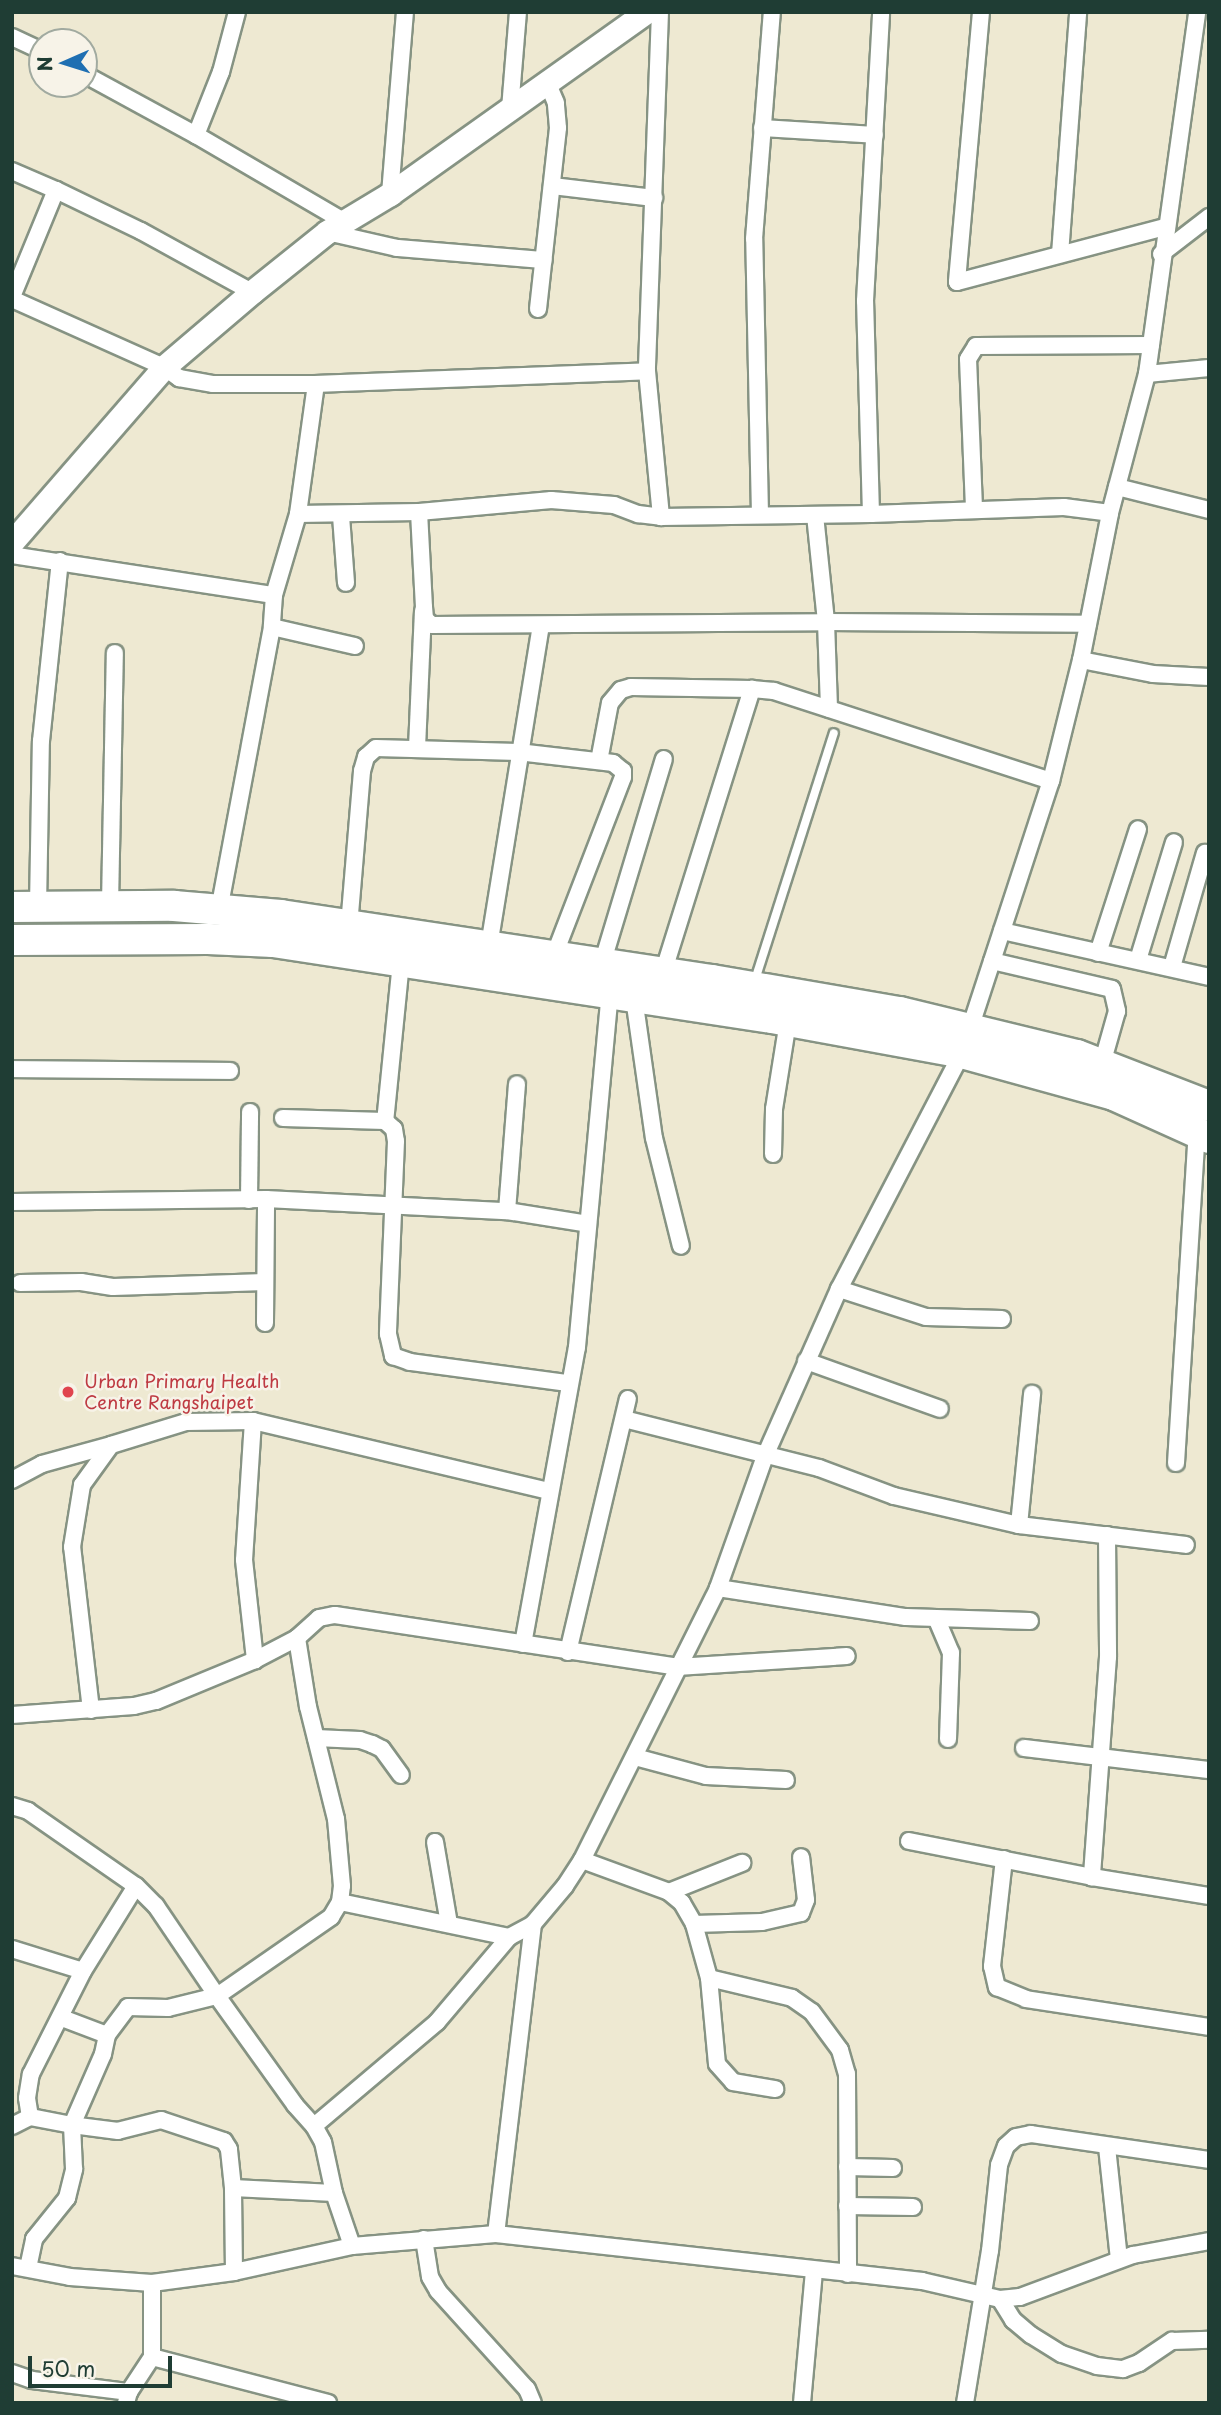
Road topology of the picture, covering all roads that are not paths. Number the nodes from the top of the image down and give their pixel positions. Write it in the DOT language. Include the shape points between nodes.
graph roads {
  1 [pos="237,12"];
  2 [pos="405,12"];
  3 [pos="518,12"];
  4 [pos="646,12"];
  5 [pos="660,12"];
  6 [pos="772,12"];
  7 [pos="881,12"];
  8 [pos="981,12"];
  9 [pos="1078,12"];
  10 [pos="1197,12"];
  11 [pos="12,37"];
  12 [pos="28,44"];
  13 [pos="98,82"];
  14 [pos="547,82"];
  15 [pos="510,109"];
  16 [pos="762,128"];
  17 [pos="196,135"];
  18 [pos="874,135"];
  19 [pos="12,171"];
  20 [pos="552,186"];
  21 [pos="56,190"];
  22 [pos="390,194"];
  23 [pos="654,198"];
  24 [pos="1209,217"];
  25 [pos="335,227"];
  26 [pos="1165,227"];
  27 [pos="1060,254"];
  28 [pos="1161,254"];
  29 [pos="544,260"];
  30 [pos="252,292"];
  31 [pos="12,298"];
  32 [pos="538,309"];
  33 [pos="1151,345"];
  34 [pos="164,368"];
  35 [pos="1209,368"];
  36 [pos="647,371"];
  37 [pos="1147,374"];
  38 [pos="316,384"];
  39 [pos="1117,488"];
  40 [pos="974,508"];
  41 [pos="1209,510"];
  42 [pos="419,512"];
  43 [pos="1110,513"];
  44 [pos="298,514"];
  45 [pos="871,514"];
  46 [pos="760,515"];
  47 [pos="815,515"];
  48 [pos="341,516"];
  49 [pos="660,517"];
  50 [pos="21,523"];
  51 [pos="12,542"];
  52 [pos="12,555"];
  53 [pos="60,561"];
  54 [pos="346,583"];
  55 [pos="274,595"];
  56 [pos="424,607"];
  57 [pos="827,622"];
  58 [pos="1088,624"];
  59 [pos="541,626"];
  60 [pos="272,627"];
  61 [pos="355,646"];
  62 [pos="115,653"];
  63 [pos="1080,660"];
  64 [pos="1209,677"];
  65 [pos="752,689"];
  66 [pos="829,709"];
  67 [pos="834,733"];
  68 [pos="417,748"];
  69 [pos="518,752"];
  70 [pos="664,759"];
  71 [pos="599,761"];
  72 [pos="1051,781"];
  73 [pos="1138,829"];
  74 [pos="1174,842"];
  75 [pos="1205,853"];
  76 [pos="110,905"];
  77 [pos="25,907"];
  78 [pos="219,909"];
  79 [pos="349,926"];
  80 [pos="1002,931"];
  81 [pos="12,940"];
  82 [pos="489,946"];
  83 [pos="1098,953"];
  84 [pos="554,956"];
  85 [pos="1138,960"];
  86 [pos="992,961"];
  87 [pos="401,962"];
  88 [pos="601,964"];
  89 [pos="1172,967"];
  90 [pos="663,973"];
  91 [pos="1209,977"];
  92 [pos="752,987"];
  93 [pos="622,996"];
  94 [pos="788,1021"];
  95 [pos="966,1042"];
  96 [pos="1102,1064"];
  97 [pos="12,1069"];
  98 [pos="230,1071"];
  99 [pos="517,1084"];
  100 [pos="250,1112"];
  101 [pos="283,1118"];
  102 [pos="385,1121"];
  103 [pos="1205,1126"];
  104 [pos="774,1154"];
  105 [pos="266,1199"];
  106 [pos="248,1200"];
  107 [pos="12,1202"];
  108 [pos="392,1206"];
  109 [pos="507,1211"];
  110 [pos="589,1224"];
  111 [pos="681,1246"];
  112 [pos="265,1282"];
  113 [pos="20,1283"];
  114 [pos="839,1289"];
  115 [pos="1002,1319"];
  116 [pos="265,1323"];
  117 [pos="806,1361"];
  118 [pos="568,1383"];
  119 [pos="1032,1394"];
  120 [pos="628,1399"];
  121 [pos="940,1409"];
  122 [pos="624,1419"];
  123 [pos="253,1420"];
  124 [pos="111,1445"];
  125 [pos="765,1457"];
  126 [pos="1176,1463"];
  127 [pos="12,1480"];
  128 [pos="550,1491"];
  129 [pos="1019,1525"];
  130 [pos="1107,1535"];
  131 [pos="1186,1545"];
  132 [pos="718,1588"];
  133 [pos="937,1620"];
  134 [pos="1030,1621"];
  135 [pos="297,1638"];
  136 [pos="523,1644"];
  137 [pos="568,1652"];
  138 [pos="847,1656"];
  139 [pos="255,1660"];
  140 [pos="677,1667"];
  141 [pos="91,1710"];
  142 [pos="12,1715"];
  143 [pos="316,1738"];
  144 [pos="948,1739"];
  145 [pos="1024,1748"];
  146 [pos="635,1757"];
  147 [pos="1101,1757"];
  148 [pos="1209,1770"];
  149 [pos="401,1775"];
  150 [pos="786,1780"];
  151 [pos="12,1806"];
  152 [pos="909,1841"];
  153 [pos="435,1842"];
  154 [pos="801,1857"];
  155 [pos="582,1860"];
  156 [pos="1004,1860"];
  157 [pos="741,1863"];
  158 [pos="1092,1877"];
  159 [pos="136,1886"];
  160 [pos="669,1892"];
  161 [pos="1209,1896"];
  162 [pos="340,1902"];
  163 [pos="449,1924"];
  164 [pos="533,1924"];
  165 [pos="694,1924"];
  166 [pos="509,1937"];
  167 [pos="12,1950"];
  168 [pos="83,1971"];
  169 [pos="709,1978"];
  170 [pos="217,1996"];
  171 [pos="62,2018"];
  172 [pos="1209,2027"];
  173 [pos="107,2035"];
  174 [pos="775,2089"];
  175 [pos="30,2118"];
  176 [pos="72,2125"];
  177 [pos="12,2126"];
  178 [pos="314,2126"];
  179 [pos="1107,2147"];
  180 [pos="1209,2160"];
  181 [pos="846,2167"];
  182 [pos="893,2168"];
  183 [pos="233,2188"];
  184 [pos="334,2193"];
  185 [pos="847,2206"];
  186 [pos="913,2207"];
  187 [pos="496,2234"];
  188 [pos="424,2239"];
  189 [pos="1209,2241"];
  190 [pos="352,2246"];
  191 [pos="1119,2259"];
  192 [pos="20,2267"];
  193 [pos="814,2271"];
  194 [pos="234,2272"];
  195 [pos="848,2274"];
  196 [pos="152,2283"];
  197 [pos="982,2293"];
  198 [pos="1000,2299"];
  199 [pos="1209,2340"];
  200 [pos="152,2357"];
  201 [pos="12,2372"];
  202 [pos="127,2397"];
  203 [pos="328,2403"];
  204 [pos="533,2403"];
  205 [pos="802,2403"];
  206 [pos="965,2403"];
  1 -- 17 [label="street"];
  2 -- 22 [label="street"];
  3 -- 15 [label="street"];
  4 -- 14 [label="main road"];
  5 -- 23 [label="street"];
  6 -- 16 [label="street"];
  7 -- 18 [label="street"];
  8 -- 27 [label="street" via="957,282"];
  9 -- 27 [label="street"];
  10 -- 26 [label="street"];
  11 -- 12 [label="street"];
  13 -- 17 [label="street"];
  14 -- 15 [label="main road"];
  14 -- 20 [label="street" via="556,103 558,128"];
  15 -- 22 [label="main road"];
  16 -- 18 [label="street"];
  16 -- 46 [label="street" via="754,239"];
  17 -- 25 [label="street"];
  18 -- 45 [label="street" via="865,301"];
  19 -- 21 [label="street"];
  20 -- 23 [label="street"];
  20 -- 29 [label="street"];
  21 -- 30 [label="street"];
  21 -- 31 [label="street"];
  22 -- 25 [label="main road"];
  23 -- 36 [label="street"];
  24 -- 28 [label="street"];
  25 -- 29 [label="street" via="397,248"];
  25 -- 30 [label="main road"];
  26 -- 27 [label="street"];
  26 -- 28 [label="street"];
  28 -- 33 [label="street"];
  29 -- 32 [label="street"];
  30 -- 34 [label="main road"];
  31 -- 34 [label="street"];
  33 -- 37 [label="street"];
  33 -- 40 [label="street" via="976,346 968,359"];
  34 -- 38 [label="street" via="179,378 213,384"];
  34 -- 50 [label="main road"];
  35 -- 37 [label="street"];
  36 -- 38 [label="street"];
  36 -- 49 [label="street"];
  37 -- 39 [label="street"];
  38 -- 44 [label="street"];
  39 -- 41 [label="street"];
  39 -- 43 [label="street"];
  40 -- 43 [label="street" via="1064,507"];
  40 -- 45 [label="street"];
  42 -- 48 [label="street"];
  42 -- 49 [label="street" via="580,500"];
  42 -- 56 [label="street"];
  43 -- 58 [label="street"];
  44 -- 48 [label="street"];
  44 -- 55 [label="street"];
  45 -- 47 [label="street"];
  46 -- 47 [label="street"];
  46 -- 49 [label="street"];
  47 -- 57 [label="street"];
  48 -- 54 [label="street"];
  50 -- 51 [label="main road"];
  52 -- 53 [label="street"];
  53 -- 55 [label="street"];
  53 -- 77 [label="street"];
  55 -- 60 [label="street"];
  56 -- 59 [label="street" via="425,619 432,625"];
  56 -- 68 [label="street"];
  57 -- 58 [label="street"];
  57 -- 59 [label="street"];
  57 -- 66 [label="street"];
  58 -- 63 [label="street"];
  59 -- 69 [label="street"];
  60 -- 61 [label="street"];
  60 -- 78 [label="street"];
  62 -- 76 [label="street"];
  63 -- 64 [label="street" via="1153,674"];
  63 -- 72 [label="street"];
  65 -- 66 [label="street" via="774,691"];
  65 -- 71 [label="street" via="621,690 610,703"];
  65 -- 90 [label="street"];
  66 -- 72 [label="street"];
  67 -- 92 [label="lane"];
  68 -- 69 [label="street"];
  68 -- 79 [label="street" via="376,748 366,757"];
  69 -- 71 [label="street"];
  69 -- 82 [label="street"];
  70 -- 88 [label="street"];
  71 -- 84 [label="street" via="619,766 623,777"];
  72 -- 80 [label="street"];
  73 -- 83 [label="street"];
  74 -- 85 [label="street"];
  75 -- 89 [label="street"];
  76 -- 77 [label="highway"];
  76 -- 78 [label="highway"];
  78 -- 79 [label="highway"];
  79 -- 82 [label="highway"];
  80 -- 83 [label="street"];
  80 -- 86 [label="street"];
  81 -- 87 [label="highway" via="274,942"];
  82 -- 84 [label="highway"];
  83 -- 85 [label="street"];
  84 -- 88 [label="highway"];
  85 -- 89 [label="street"];
  86 -- 95 [label="street"];
  86 -- 96 [label="street" via="1112,989 1117,1011"];
  87 -- 93 [label="highway"];
  87 -- 102 [label="street"];
  88 -- 90 [label="highway"];
  89 -- 91 [label="street"];
  90 -- 92 [label="highway"];
  92 -- 95 [label="highway" via="900,1012"];
  93 -- 94 [label="highway"];
  93 -- 110 [label="street"];
  93 -- 111 [label="street"];
  94 -- 95 [label="highway"];
  94 -- 104 [label="street" via="774,1109"];
  95 -- 96 [label="highway"];
  95 -- 103 [label="highway"];
  95 -- 114 [label="street"];
  96 -- 103 [label="highway"];
  97 -- 98 [label="street"];
  99 -- 109 [label="street"];
  100 -- 106 [label="street"];
  101 -- 102 [label="street"];
  102 -- 108 [label="street" via="394,1129 396,1141"];
  103 -- 126 [label="street"];
  105 -- 106 [label="street"];
  105 -- 108 [label="street"];
  105 -- 112 [label="street"];
  106 -- 107 [label="street"];
  108 -- 109 [label="street"];
  108 -- 118 [label="street" via="388,1335 393,1356"];
  109 -- 110 [label="street"];
  110 -- 118 [label="street"];
  112 -- 113 [label="street" via="113,1287 81,1282"];
  112 -- 116 [label="street"];
  114 -- 115 [label="street" via="926,1317"];
  114 -- 117 [label="street"];
  117 -- 121 [label="street"];
  117 -- 125 [label="street"];
  118 -- 128 [label="street"];
  119 -- 129 [label="street"];
  120 -- 122 [label="street"];
  122 -- 125 [label="street"];
  122 -- 137 [label="street"];
  123 -- 124 [label="street" via="186,1423"];
  123 -- 128 [label="street"];
  123 -- 139 [label="street" via="244,1560"];
  124 -- 127 [label="street" via="42,1464"];
  124 -- 141 [label="street" via="82,1485 72,1547"];
  125 -- 129 [label="street" via="819,1468 894,1496"];
  125 -- 132 [label="street"];
  128 -- 136 [label="street"];
  129 -- 130 [label="street"];
  130 -- 131 [label="street"];
  130 -- 147 [label="street" via="1108,1657"];
  132 -- 133 [label="street"];
  132 -- 140 [label="street"];
  133 -- 134 [label="street"];
  133 -- 144 [label="street" via="951,1653"];
  135 -- 136 [label="street" via="319,1618 335,1615"];
  135 -- 139 [label="street"];
  135 -- 143 [label="street"];
  136 -- 137 [label="street"];
  137 -- 140 [label="street"];
  138 -- 140 [label="street"];
  139 -- 141 [label="street" via="156,1701"];
  140 -- 146 [label="street"];
  141 -- 142 [label="street"];
  143 -- 149 [label="street" via="372,1744 382,1749"];
  143 -- 162 [label="street" via="336,1819"];
  145 -- 147 [label="street"];
  146 -- 150 [label="street" via="698,1775"];
  146 -- 155 [label="street"];
  147 -- 148 [label="street"];
  147 -- 158 [label="street"];
  151 -- 159 [label="street" via="28,1811"];
  152 -- 156 [label="street"];
  153 -- 163 [label="street"];
  154 -- 165 [label="street" via="806,1900 801,1913 762,1922"];
  155 -- 160 [label="street"];
  155 -- 164 [label="street"];
  156 -- 158 [label="street"];
  156 -- 172 [label="street" via="992,1966 997,1987 1026,1999"];
  157 -- 160 [label="street"];
  158 -- 161 [label="street"];
  159 -- 168 [label="street"];
  159 -- 170 [label="street" via="156,1906"];
  160 -- 165 [label="street"];
  162 -- 163 [label="street"];
  162 -- 170 [label="street" via="331,1917"];
  163 -- 166 [label="street"];
  164 -- 166 [label="street"];
  164 -- 187 [label="street"];
  165 -- 169 [label="street"];
  166 -- 178 [label="street" via="437,2022"];
  167 -- 168 [label="street"];
  168 -- 171 [label="street"];
  169 -- 174 [label="street" via="718,2064 733,2082"];
  169 -- 181 [label="street" via="792,1998 824,2025 840,2049 847,2074"];
  170 -- 173 [label="street" via="168,2008 128,2007"];
  170 -- 178 [label="street"];
  171 -- 173 [label="street"];
  171 -- 175 [label="street" via="31,2074"];
  173 -- 176 [label="street"];
  175 -- 176 [label="street"];
  175 -- 177 [label="street"];
  176 -- 183 [label="street" via="118,2131 161,2120 215,2135 229,2149"];
  176 -- 192 [label="street" via="74,2169 67,2198 34,2239"];
  178 -- 184 [label="street" via="323,2142"];
  179 -- 180 [label="street"];
  179 -- 191 [label="street"];
  179 -- 197 [label="street" via="1031,2134 1016,2137 1006,2146 999,2165"];
  181 -- 182 [label="street"];
  181 -- 185 [label="street"];
  183 -- 184 [label="street"];
  183 -- 194 [label="street"];
  184 -- 190 [label="street"];
  185 -- 186 [label="street"];
  185 -- 195 [label="street"];
  187 -- 188 [label="street"];
  187 -- 193 [label="street"];
  188 -- 190 [label="street"];
  188 -- 204 [label="street" via="430,2277 438,2291 527,2389"];
  189 -- 191 [label="street"];
  190 -- 194 [label="street"];
  191 -- 198 [label="street" via="1020,2297"];
  192 -- 196 [label="street" via="70,2277"];
  193 -- 195 [label="street"];
  193 -- 205 [label="street"];
  194 -- 196 [label="street"];
  195 -- 197 [label="street"];
  196 -- 200 [label="street"];
  197 -- 198 [label="street"];
  197 -- 206 [label="street"];
  198 -- 199 [label="street" via="1013,2320 1031,2335 1062,2354 1097,2366 1122,2369 1172,2341"];
  200 -- 202 [label="street"];
  200 -- 203 [label="street"];
  201 -- 202 [label="street" via="32,2380"];
}
